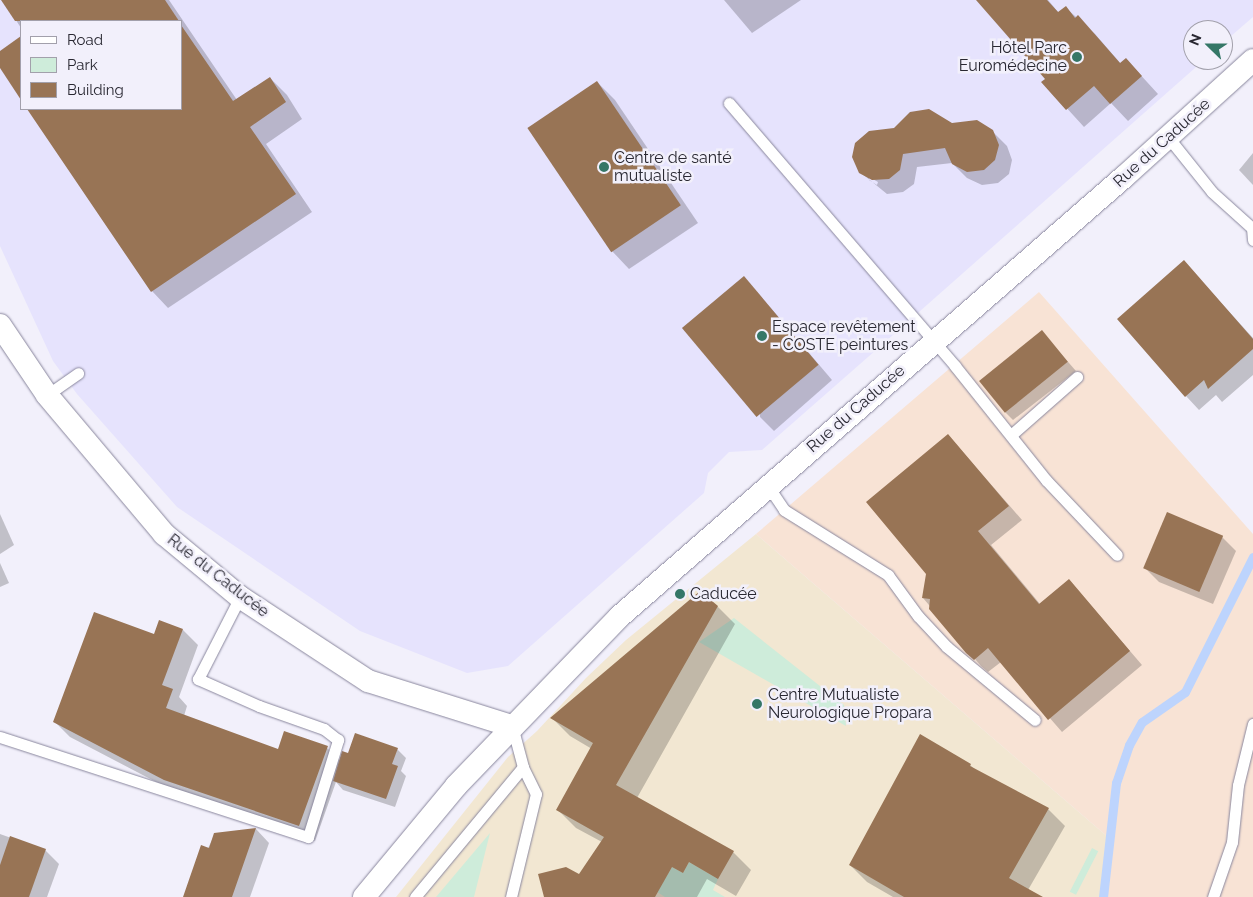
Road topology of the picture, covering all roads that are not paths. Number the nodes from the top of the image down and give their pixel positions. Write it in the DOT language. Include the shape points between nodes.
graph roads {
  1 [pos="1253,60"];
  2 [pos="729,103"];
  3 [pos="1168,137"];
  4 [pos="1253,240"];
  5 [pos="0,325"];
  6 [pos="934,341"];
  7 [pos="78,373"];
  8 [pos="1077,377"];
  9 [pos="47,396"];
  10 [pos="1011,435"];
  11 [pos="768,486"];
  12 [pos="1117,556"];
  13 [pos="240,598"];
  14 [pos="1035,720"];
  15 [pos="1253,724"];
  16 [pos="512,726"];
  17 [pos="0,738"];
  18 [pos="523,767"];
  19 [pos="364,897"];
  20 [pos="415,897"];
  21 [pos="511,897"];
  22 [pos="1213,897"];
  1 -- 3 [label="street, Rue du Caducée"];
  2 -- 6 [label="lane"];
  3 -- 4 [label="lane" via="1212,192 1252,228"];
  3 -- 6 [label="street, Rue du Caducée"];
  5 -- 9 [label="street, Rue du Caducée"];
  6 -- 10 [label="lane"];
  6 -- 11 [label="street, Rue du Caducée"];
  7 -- 9 [label="lane"];
  8 -- 10 [label="lane"];
  9 -- 13 [label="street, Rue du Caducée" via="164,534"];
  10 -- 12 [label="lane" via="1046,480"];
  11 -- 14 [label="lane" via="784,510 888,575 918,616 947,647"];
  11 -- 16 [label="street, Rue du Caducée" via="619,617"];
  13 -- 16 [label="street, Rue du Caducée" via="368,682"];
  13 -- 17 [label="lane" via="198,679 259,706 324,729 338,740 308,837"];
  15 -- 22 [label="lane" via="1238,785 1232,842"];
  16 -- 18 [label="lane"];
  16 -- 19 [label="street, Rue du Caducée" via="456,786"];
  18 -- 20 [label="lane"];
  18 -- 21 [label="lane" via="536,794"];
}
